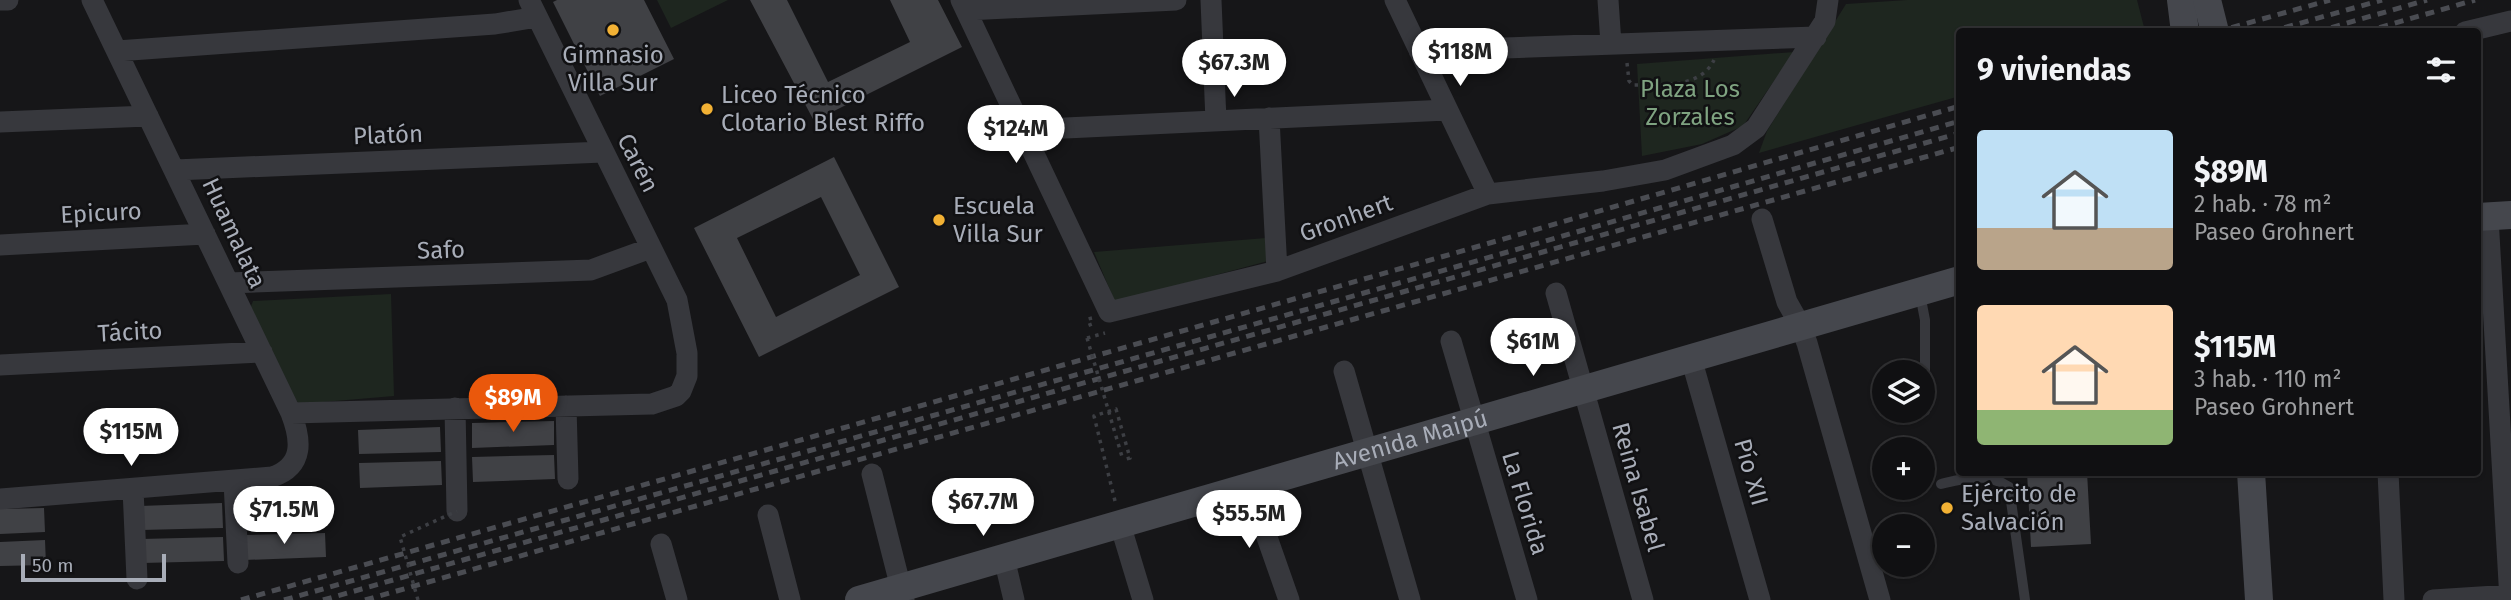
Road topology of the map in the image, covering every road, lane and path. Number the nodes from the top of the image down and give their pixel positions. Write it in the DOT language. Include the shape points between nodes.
graph roads {
  1 [pos="0,0"];
  2 [pos="8,0"];
  3 [pos="92,0"];
  4 [pos="1156,0"];
  5 [pos="1176,0"];
  6 [pos="1211,0"];
  7 [pos="1395,0"];
  8 [pos="1608,0"];
  9 [pos="1828,0"];
  10 [pos="2181,0"];
  11 [pos="2207,0"];
  12 [pos="964,5"];
  13 [pos="533,8"];
  14 [pos="2511,20"];
  15 [pos="2184,28"];
  16 [pos="2214,28"];
  17 [pos="2480,28"];
  18 [pos="1815,37"];
  19 [pos="1714,40"];
  20 [pos="1618,44"];
  21 [pos="117,51"];
  22 [pos="1419,51"];
  23 [pos="1447,110"];
  24 [pos="148,116"];
  25 [pos="1269,118"];
  26 [pos="1216,121"];
  27 [pos="0,122"];
  28 [pos="1023,130"];
  29 [pos="603,152"];
  30 [pos="175,170"];
  31 [pos="1488,194"];
  32 [pos="2493,217"];
  33 [pos="1762,219"];
  34 [pos="205,234"];
  35 [pos="0,245"];
  36 [pos="651,248"];
  37 [pos="1277,271"];
  38 [pos="1956,281"];
  39 [pos="229,283"];
  40 [pos="1920,291"];
  41 [pos="1556,293"];
  42 [pos="1800,326"];
  43 [pos="1087,338"];
  44 [pos="1451,341"];
  45 [pos="262,352"];
  46 [pos="1691,358"];
  47 [pos="1925,360"];
  48 [pos="0,365"];
  49 [pos="1344,371"];
  50 [pos="1584,389"];
  51 [pos="566,406"];
  52 [pos="455,408"];
  53 [pos="291,412"];
  54 [pos="1473,421"];
  55 [pos="1366,452"];
  56 [pos="872,474"];
  57 [pos="2251,476"];
  58 [pos="2388,476"];
  59 [pos="568,479"];
  60 [pos="234,481"];
  61 [pos="1941,484"];
  62 [pos="1249,486"];
  63 [pos="133,489"];
  64 [pos="0,499"];
  65 [pos="457,511"];
  66 [pos="768,515"];
  67 [pos="1118,516"];
  68 [pos="662,544"];
  69 [pos="1003,558"];
  70 [pos="238,563"];
  71 [pos="137,579"];
  72 [pos="902,594"];
  73 [pos="2510,597"];
  74 [pos="418,600"];
  75 [pos="677,600"];
  76 [pos="790,600"];
  77 [pos="859,600"];
  78 [pos="1014,600"];
  79 [pos="1143,600"];
  80 [pos="1289,600"];
  81 [pos="1410,600"];
  82 [pos="1527,600"];
  83 [pos="1643,600"];
  84 [pos="1760,600"];
  85 [pos="1880,600"];
  86 [pos="2025,600"];
  87 [pos="2259,600"];
  88 [pos="2395,600"];
  89 [pos="2432,600"];
  1 -- 2 [label="street"];
  3 -- 21 [label="street, Huamalata"];
  4 -- 5 [label="street"];
  4 -- 12 [label="street"];
  6 -- 26 [label="street"];
  7 -- 22 [label="street"];
  8 -- 20 [label="street"];
  9 -- 18 [label="street, Gronhert" via="1825,21"];
  10 -- 15 [label="main road"];
  11 -- 16 [label="main road"];
  12 -- 28 [label="street"];
  13 -- 21 [label="street" via="495,24"];
  13 -- 29 [label="street, Carén"];
  14 -- 17 [label="street"];
  18 -- 19 [label="street"];
  18 -- 31 [label="street, Gronhert" via="1756,128 1716,152 1665,170"];
  19 -- 20 [label="street"];
  19 -- 20 [label="path" via="1714,62 1700,77 1685,83 1633,85"];
  20 -- 22 [label="street"];
  21 -- 24 [label="street, Huamalata"];
  22 -- 23 [label="street"];
  23 -- 25 [label="street"];
  23 -- 31 [label="street"];
  24 -- 27 [label="street"];
  24 -- 30 [label="street, Huamalata"];
  25 -- 26 [label="street"];
  25 -- 37 [label="street"];
  26 -- 28 [label="street"];
  28 -- 37 [label="street, Gronhert" via="1109,312"];
  29 -- 30 [label="street, Platón"];
  29 -- 36 [label="street, Carén"];
  30 -- 34 [label="street, Huamalata"];
  31 -- 37 [label="street, Gronhert"];
  32 -- 73 [label="street"];
  33 -- 42 [label="street" via="1787,302"];
  34 -- 35 [label="street, Epicuro"];
  34 -- 39 [label="street, Huamalata"];
  36 -- 39 [label="street, Safo" via="591,270"];
  36 -- 51 [label="street, Carén" via="677,300 687,353 685,384 669,400 652,404"];
  38 -- 40 [label="main road, Avenida Maipú"];
  39 -- 45 [label="street, Huamalata"];
  40 -- 42 [label="main road, Avenida Maipú"];
  40 -- 47 [label="lane"];
  41 -- 50 [label="street, Reina Isabel"];
  42 -- 46 [label="main road, Avenida Maipú"];
  42 -- 85 [label="street"];
  43 -- 67 [label="path, bridge" via="1123,460 1130,458 1116,409 1094,416"];
  44 -- 54 [label="street, La Florida"];
  45 -- 48 [label="street, Tácito"];
  45 -- 53 [label="street, Huamalata"];
  46 -- 50 [label="main road, Avenida Maipú"];
  46 -- 84 [label="street, Pío XII"];
  49 -- 55 [label="street"];
  50 -- 54 [label="main road, Avenida Maipú"];
  50 -- 83 [label="street, Reina Isabel"];
  51 -- 52 [label="street, Carén"];
  51 -- 59 [label="street"];
  52 -- 53 [label="street, Carén"];
  52 -- 65 [label="street"];
  53 -- 60 [label="street, Huamalata" via="298,442 296,458 288,469"];
  54 -- 55 [label="main road, Avenida Maipú"];
  54 -- 82 [label="street, La Florida"];
  55 -- 62 [label="main road, Avenida Maipú"];
  55 -- 81 [label="street"];
  56 -- 72 [label="street"];
  57 -- 87 [label="main road"];
  58 -- 88 [label="street"];
  60 -- 63 [label="street"];
  60 -- 70 [label="street"];
  61 -- 86 [label="lane" via="1984,476 2009,487"];
  62 -- 67 [label="main road, Avenida Maipú"];
  62 -- 80 [label="street"];
  63 -- 64 [label="street"];
  63 -- 71 [label="street"];
  65 -- 74 [label="path, bridge" via="400,537"];
  66 -- 76 [label="street"];
  67 -- 69 [label="main road, Avenida Maipú"];
  67 -- 79 [label="street"];
  68 -- 75 [label="street"];
  69 -- 72 [label="main road, Avenida Maipú"];
  69 -- 78 [label="street"];
  72 -- 77 [label="main road, Avenida Maipú"];
  73 -- 89 [label="street"];
}
